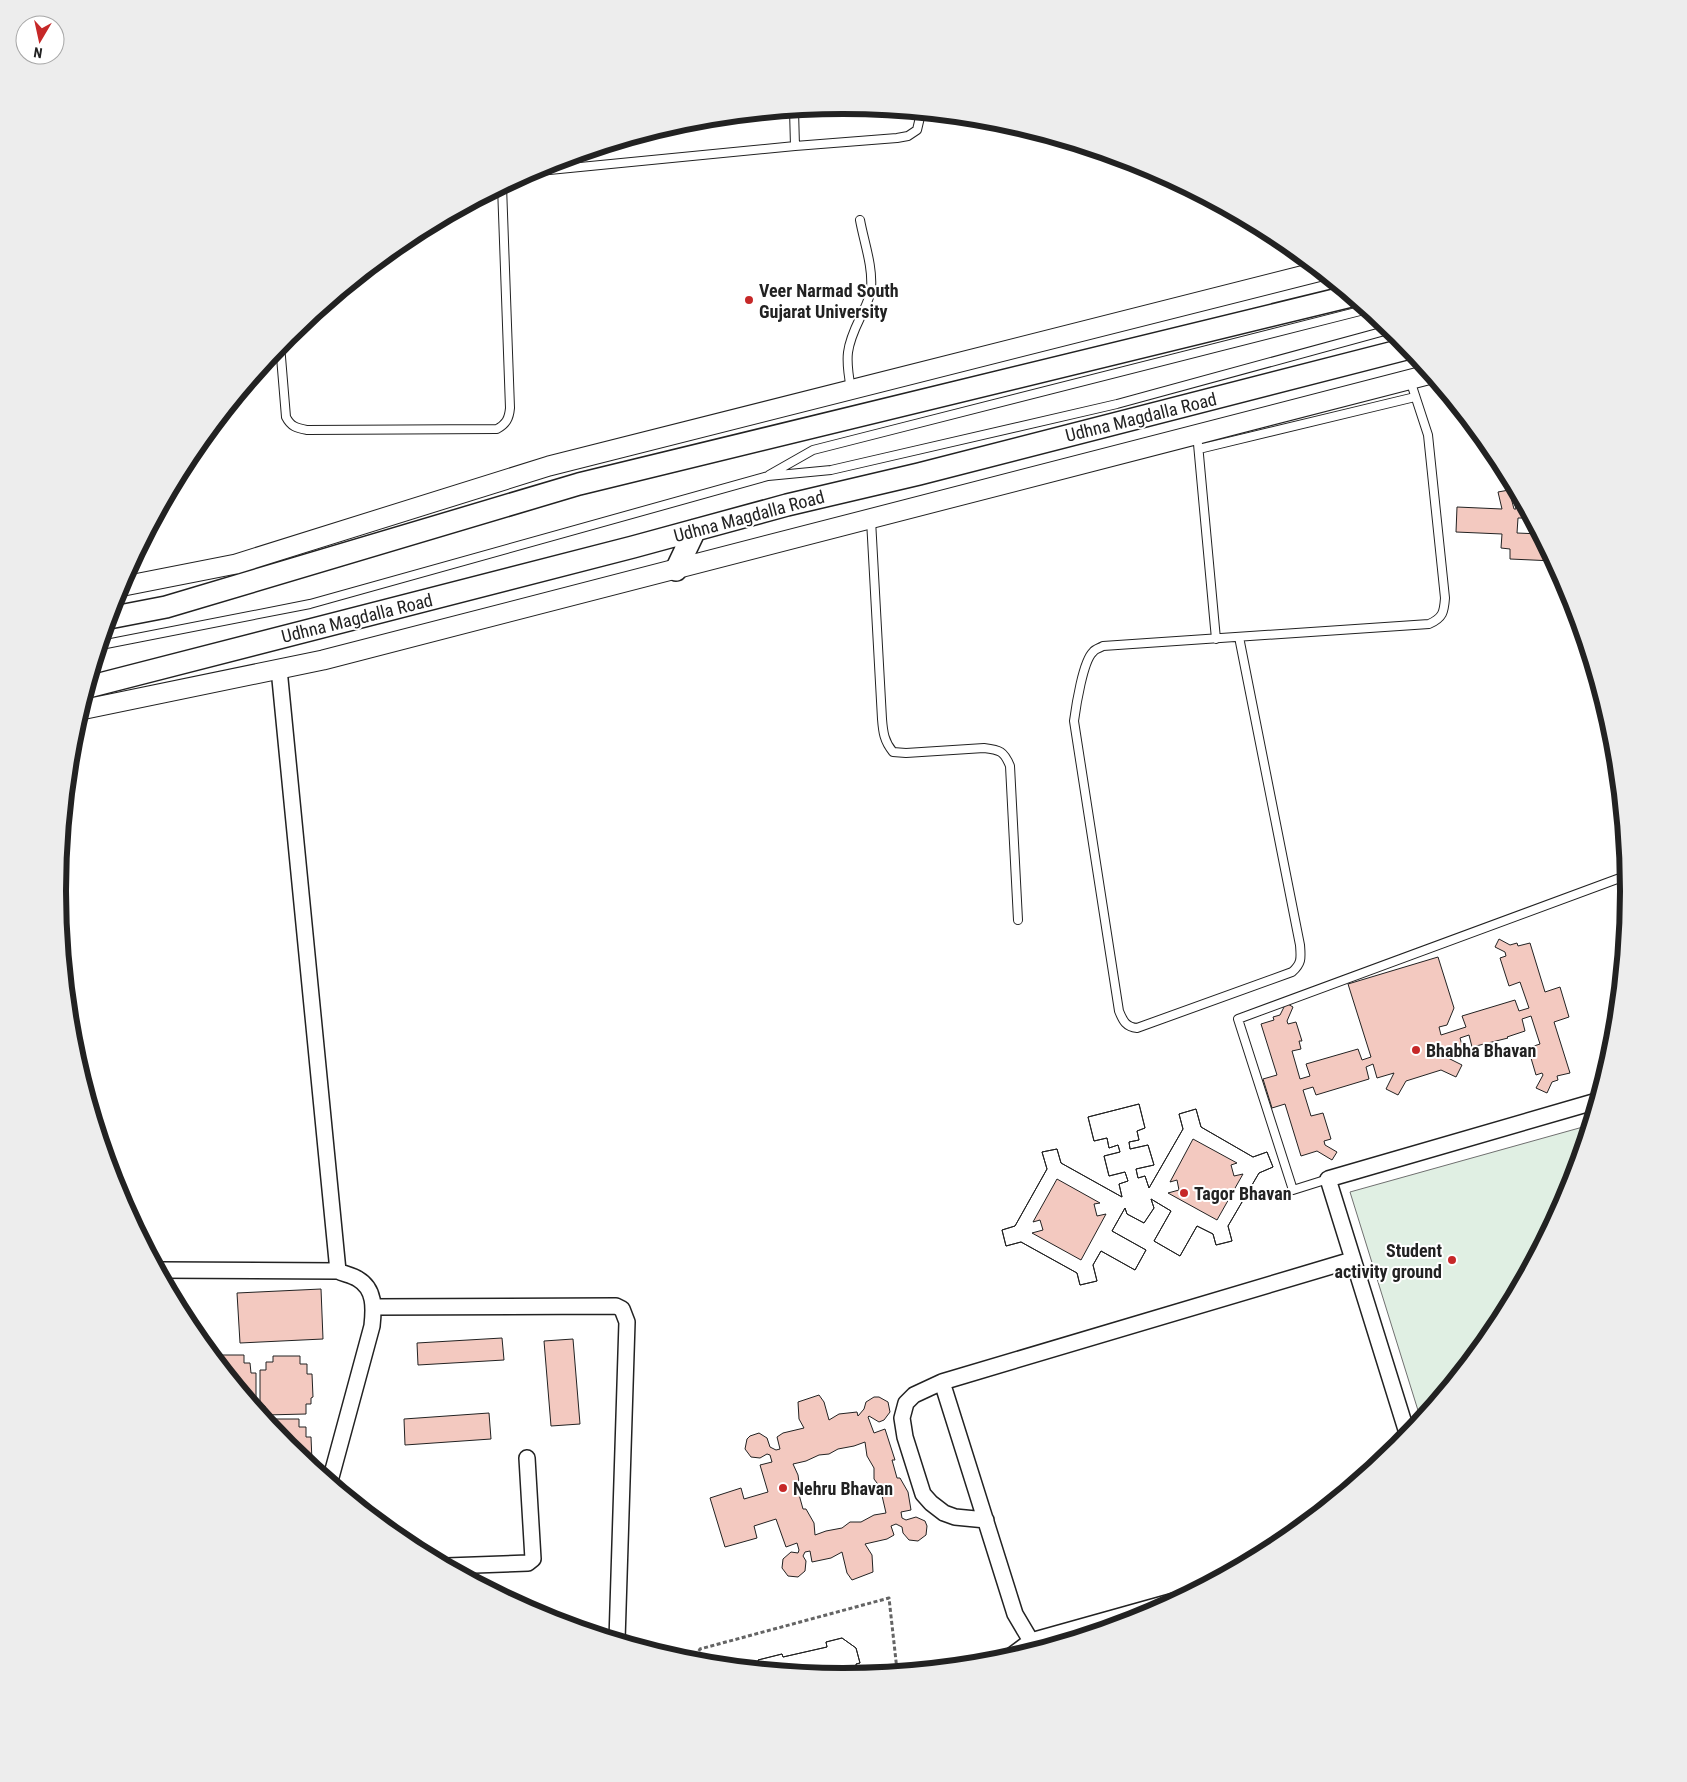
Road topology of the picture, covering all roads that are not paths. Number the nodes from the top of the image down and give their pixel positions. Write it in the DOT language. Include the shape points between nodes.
graph roads {
  1 [pos="794,115"];
  2 [pos="920,118"];
  3 [pos="796,146"];
  4 [pos="556,169"];
  5 [pos="502,193"];
  6 [pos="860,220"];
  7 [pos="1315,273"];
  8 [pos="1345,298"];
  9 [pos="1360,311"];
  10 [pos="1383,332"];
  11 [pos="1401,350"];
  12 [pos="281,355"];
  13 [pos="1426,377"];
  14 [pos="1412,388"];
  15 [pos="852,389"];
  16 [pos="1198,442"];
  17 [pos="768,476"];
  18 [pos="871,520"];
  19 [pos="696,530"];
  20 [pos="676,570"];
  21 [pos="129,585"];
  22 [pos="116,617"];
  23 [pos="1239,637"];
  24 [pos="1216,639"];
  25 [pos="106,644"];
  26 [pos="279,669"];
  27 [pos="94,685"];
  28 [pos="88,708"];
  29 [pos="1620,878"];
  30 [pos="1018,920"];
  31 [pos="1591,1103"];
  32 [pos="1328,1179"];
  33 [pos="1352,1260"];
  34 [pos="165,1270"];
  35 [pos="338,1271"];
  36 [pos="374,1307"];
  37 [pos="942,1382"];
  38 [pos="1405,1428"];
  39 [pos="527,1458"];
  40 [pos="332,1475"];
  41 [pos="986,1520"];
  42 [pos="458,1566"];
  43 [pos="1096,1626"];
  44 [pos="617,1634"];
  45 [pos="1061,1637"];
  46 [pos="1031,1641"];
  47 [pos="1023,1647"];
  1 -- 3 [label="lane"];
  2 -- 3 [label="lane" via="917,130 908,136"];
  3 -- 4 [label="lane"];
  5 -- 12 [label="lane" via="510,408 508,419 502,426 497,429 296,428 286,417"];
  6 -- 15 [label="lane" via="871,288 847,351 846,364"];
  7 -- 15 [label="street"];
  8 -- 22 [label="main road" via="579,484 166,607"];
  9 -- 17 [label="lane" via="813,450"];
  10 -- 17 [label="lane" via="1098,409 831,470"];
  11 -- 19 [label="main road, Udhna Magdalla Road"];
  13 -- 14 [label="street"];
  14 -- 16 [label="street"];
  14 -- 23 [label="lane" via="1428,435 1445,598 1438,621"];
  15 -- 21 [label="street" via="549,466 236,564"];
  16 -- 18 [label="street"];
  16 -- 24 [label="lane"];
  17 -- 25 [label="lane" via="310,604"];
  18 -- 20 [label="street"];
  18 -- 30 [label="lane" via="882,726 886,744 893,752 984,748 996,749 1005,755 1010,766"];
  19 -- 20 [label="main road"];
  19 -- 27 [label="main road, Udhna Magdalla Road"];
  20 -- 26 [label="street"];
  23 -- 24 [label="lane"];
  23 -- 24 [label="lane" via="1301,958 1292,972 1137,1028 1129,1027 1119,1011 1076,735 1075,708 1087,660 1093,651 1103,646"];
  26 -- 28 [label="street"];
  26 -- 35 [label="street"];
  29 -- 32 [label="lane" via="1238,1019 1293,1190"];
  31 -- 32 [label="street"];
  32 -- 33 [label="street"];
  33 -- 37 [label="street"];
  33 -- 38 [label="street"];
  34 -- 35 [label="street"];
  35 -- 36 [label="street" via="358,1279 370,1292"];
  36 -- 40 [label="street" via="372,1326"];
  36 -- 44 [label="street" via="616,1306 622,1309 627,1322"];
  37 -- 41 [label="street"];
  37 -- 41 [label="street" via="914,1395 906,1403 902,1418 923,1494 954,1518"];
  39 -- 42 [label="street" via="533,1559 528,1563"];
  41 -- 46 [label="street" via="1015,1614"];
  43 -- 45 [label="street"];
  45 -- 46 [label="street"];
  46 -- 47 [label="street"];
}
